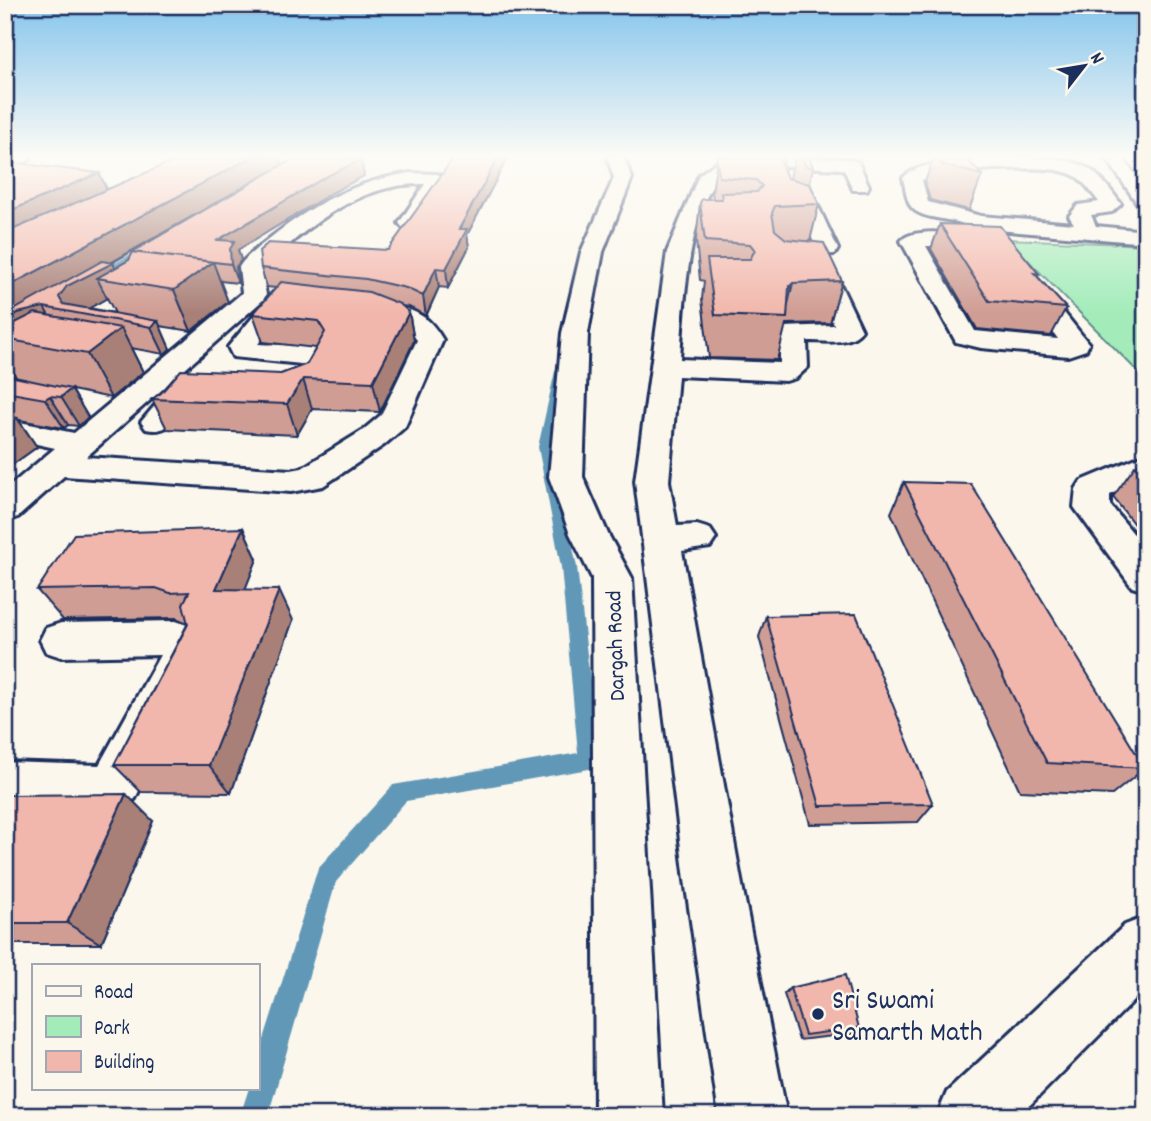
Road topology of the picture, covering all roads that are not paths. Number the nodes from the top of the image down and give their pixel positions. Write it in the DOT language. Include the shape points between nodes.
graph roads {
  1 [pos="324,208"];
  2 [pos="418,208"];
  3 [pos="610,208"];
  4 [pos="704,208"];
  5 [pos="790,208"];
  6 [pos="924,208"];
  7 [pos="1098,208"];
  8 [pos="981,222"];
  9 [pos="1088,232"];
  10 [pos="1146,237"];
  11 [pos="397,242"];
  12 [pos="997,243"];
  13 [pos="272,246"];
  14 [pos="299,248"];
  15 [pos="113,277"];
  16 [pos="265,300"];
  17 [pos="144,334"];
  18 [pos="180,349"];
  19 [pos="85,350"];
  20 [pos="134,359"];
  21 [pos="665,367"];
  22 [pos="5,373"];
  23 [pos="228,389"];
  24 [pos="265,391"];
  25 [pos="81,404"];
  26 [pos="119,412"];
  27 [pos="156,422"];
  28 [pos="5,428"];
  29 [pos="69,455"];
  30 [pos="1146,464"];
  31 [pos="7,506"];
  32 [pos="1146,577"];
  33 [pos="61,640"];
  34 [pos="5,786"];
  35 [pos="1146,946"];
  36 [pos="629,1116"];
  37 [pos="753,1116"];
  38 [pos="971,1116"];
  1 -- 13 [label="street"];
  2 -- 11 [label="street"];
  3 -- 36 [label="street, Dargah Road" via="592,252 575,333 566,477 612,578"];
  4 -- 21 [label="street" via="704,220 678,252 686,289"];
  5 -- 21 [label="street" via="812,212 827,249 778,250 781,268 826,276 849,330 793,333 794,367 786,372"];
  6 -- 8 [label="street"];
  7 -- 9 [label="street" via="1084,209 1079,216"];
  8 -- 9 [label="street"];
  8 -- 12 [label="street"];
  9 -- 10 [label="street"];
  12 -- 12 [label="street" via="912,241 965,335 1075,347"];
  13 -- 14 [label="street"];
  13 -- 16 [label="street" via="250,267"];
  15 -- 17 [label="street" via="187,293 134,294 89,323"];
  16 -- 18 [label="street"];
  16 -- 24 [label="street" via="243,351 317,360 298,390"];
  16 -- 29 [label="street" via="404,316 422,326 430,340 394,420 311,478 291,481"];
  18 -- 20 [label="street"];
  18 -- 26 [label="street"];
  19 -- 22 [label="street" via="60,345 46,348"];
  21 -- 37 [label="street" via="652,481 679,538 713,880"];
  23 -- 27 [label="street" via="183,390"];
  25 -- 26 [label="street"];
  26 -- 29 [label="street"];
  28 -- 29 [label="street"];
  29 -- 31 [label="street"];
  30 -- 32 [label="street" via="1093,489 1092,507"];
  33 -- 34 [label="street" via="176,638 183,643 183,653 117,782 100,791"];
  35 -- 38 [label="street"];
}
